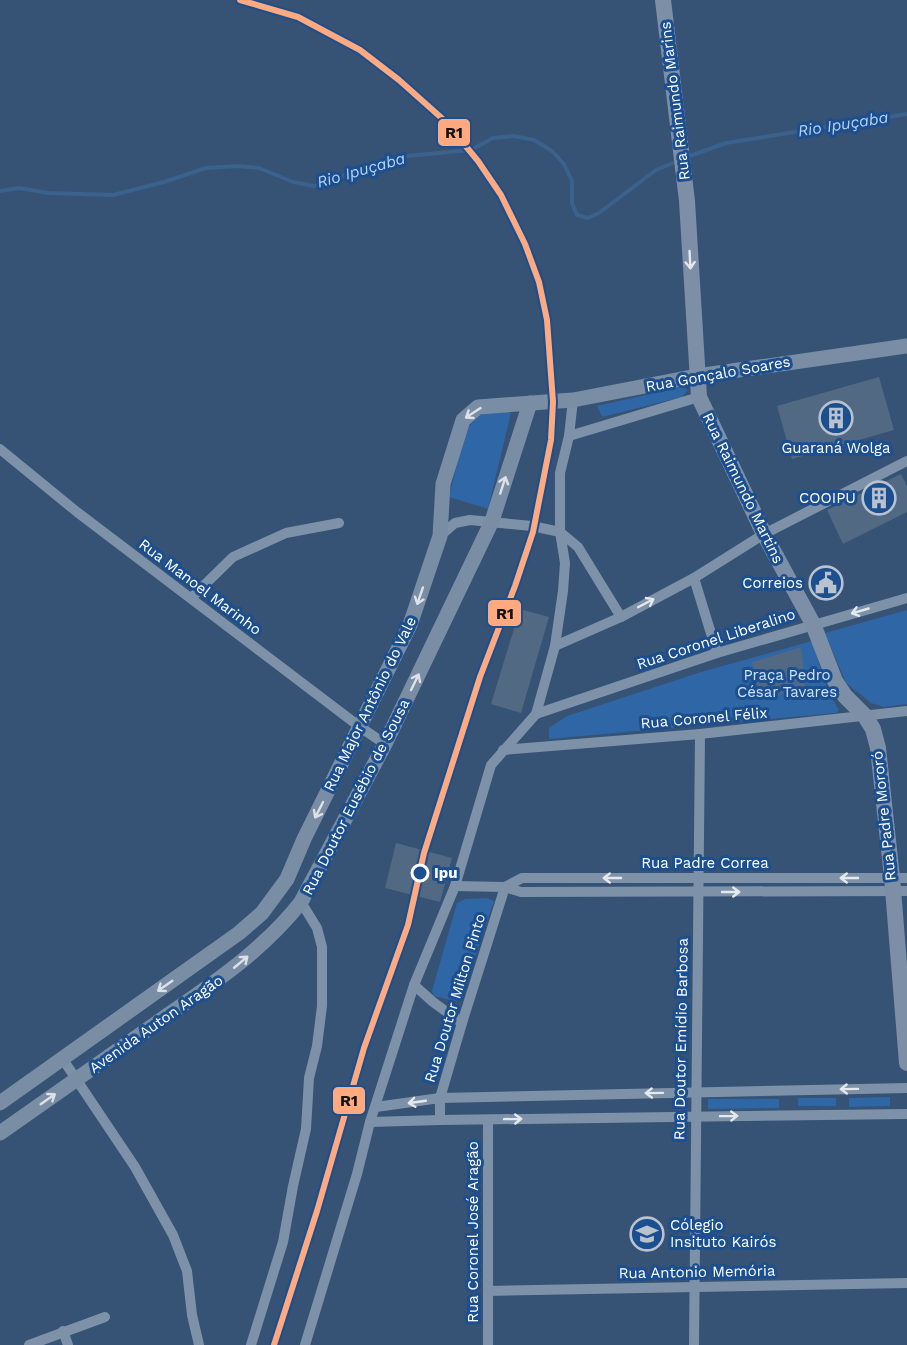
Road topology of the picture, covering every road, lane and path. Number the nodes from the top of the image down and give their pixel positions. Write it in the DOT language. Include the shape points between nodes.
graph roads {
  1 [pos="663,0"];
  2 [pos="687,201"];
  3 [pos="907,346"];
  4 [pos="697,376"];
  5 [pos="699,397"];
  6 [pos="573,400"];
  7 [pos="530,403"];
  8 [pos="569,436"];
  9 [pos="0,449"];
  10 [pos="907,461"];
  11 [pos="492,521"];
  12 [pos="339,523"];
  13 [pos="560,532"];
  14 [pos="764,534"];
  15 [pos="440,536"];
  16 [pos="694,578"];
  17 [pos="191,598"];
  18 [pos="907,598"];
  19 [pos="621,616"];
  20 [pos="813,624"];
  21 [pos="555,646"];
  22 [pos="717,653"];
  23 [pos="907,711"];
  24 [pos="536,714"];
  25 [pos="865,716"];
  26 [pos="360,728"];
  27 [pos="700,734"];
  28 [pos="385,744"];
  29 [pos="503,750"];
  30 [pos="698,878"];
  31 [pos="287,879"];
  32 [pos="899,884"];
  33 [pos="455,886"];
  34 [pos="506,887"];
  35 [pos="698,892"];
  36 [pos="301,902"];
  37 [pos="414,985"];
  38 [pos="462,1023"];
  39 [pos="62,1058"];
  40 [pos="907,1063"];
  41 [pos="76,1080"];
  42 [pos="907,1088"];
  43 [pos="697,1092"];
  44 [pos="440,1098"];
  45 [pos="0,1103"];
  46 [pos="376,1107"];
  47 [pos="907,1114"];
  48 [pos="695,1117"];
  49 [pos="440,1120"];
  50 [pos="488,1120"];
  51 [pos="370,1122"];
  52 [pos="0,1133"];
  53 [pos="907,1283"];
  54 [pos="695,1287"];
  55 [pos="488,1291"];
  56 [pos="105,1317"];
  57 [pos="63,1331"];
  58 [pos="29,1345"];
  59 [pos="68,1345"];
  60 [pos="199,1345"];
  61 [pos="251,1345"];
  62 [pos="305,1345"];
  63 [pos="488,1345"];
  64 [pos="694,1345"];
  1 -- 2 [label="main road, Rua Raimundo Marins"];
  2 -- 4 [label="main road, Rua Raimundo Martins, one-way"];
  3 -- 4 [label="street, Rua Gonçalo Soares"];
  4 -- 5 [label="main road, Rua Raimundo Martins"];
  4 -- 6 [label="street, Rua Gonçalo Soares"];
  5 -- 8 [label="street, Rua Gonçalo Soares"];
  5 -- 14 [label="main road, Rua Raimundo Martins"];
  6 -- 7 [label="street, Rua Gonçalo Soares"];
  6 -- 8 [label="street"];
  11 -- 7 [label="street, Rua Doutor Eusébio de Sousa, one-way"];
  7 -- 15 [label="street, Rua Major Antônio do Vale, one-way" via="478,407 463,420 443,484"];
  8 -- 13 [label="street" via="560,473"];
  9 -- 17 [label="street, Rua Manoel Marinho"];
  10 -- 14 [label="street"];
  11 -- 13 [label="street"];
  11 -- 15 [label="street" via="455,523"];
  28 -- 11 [label="street, Rua Doutor Eusébio de Sousa, one-way"];
  12 -- 17 [label="street" via="286,533 233,557"];
  13 -- 19 [label="street" via="578,547"];
  13 -- 21 [label="street" via="565,563"];
  14 -- 16 [label="street"];
  14 -- 20 [label="main road, Rua Raimundo Martins"];
  15 -- 26 [label="street, Rua Major Antônio do Vale, one-way" via="410,624"];
  19 -- 16 [label="street, one-way"];
  16 -- 22 [label="street"];
  17 -- 26 [label="street, Rua Manoel Marinho"];
  18 -- 20 [label="street, Rua Coronel Liberalino, one-way"];
  19 -- 21 [label="street"];
  20 -- 22 [label="street, Rua Coronel Liberalino"];
  20 -- 25 [label="main road, Rua Raimundo Martins" via="835,681"];
  21 -- 24 [label="street"];
  22 -- 24 [label="street, Rua Coronel Liberalino"];
  23 -- 25 [label="street, Rua Coronel Félix"];
  24 -- 29 [label="street"];
  25 -- 27 [label="street, Rua Coronel Félix"];
  25 -- 32 [label="main road, Rua Padre Mororó" via="878,748"];
  26 -- 28 [label="street, Rua Manoel Marinho"];
  26 -- 31 [label="street, Rua Major Antônio do Vale, one-way"];
  27 -- 29 [label="street, Rua Coronel Félix"];
  27 -- 30 [label="street, Rua Doutor Emídio Barbosa"];
  28 -- 36 [label="street, Rua Doutor Eusébio de Sousa"];
  29 -- 33 [label="street" via="491,765"];
  32 -- 30 [label="street, Rua Padre Correa, one-way"];
  30 -- 34 [label="street, Rua Padre Correa, one-way" via="522,878"];
  30 -- 35 [label="street, Rua Doutor Emídio Barbosa"];
  31 -- 39 [label="street, Avenida Auton Aragão, one-way" via="262,913 239,933"];
  35 -- 32 [label="street, Rua Padre Correa, one-way"];
  32 -- 40 [label="main road, Rua Padre Mororó"];
  33 -- 34 [label="street, Rua Padre Correa"];
  33 -- 37 [label="street"];
  34 -- 35 [label="street, Rua Padre Correa" via="521,892"];
  34 -- 38 [label="street, Rua Doutor Milton Pinto"];
  35 -- 43 [label="street, Rua Doutor Emídio Barbosa"];
  41 -- 36 [label="street, Avenida Auton Aragão, one-way" via="224,976 266,941"];
  36 -- 61 [label="street, Rua Doutor Eusébio de Sousa" via="317,928 322,947 322,1006 309,1078 306,1129 283,1242"];
  37 -- 38 [label="street"];
  37 -- 46 [label="street"];
  38 -- 44 [label="street, Rua Doutor Milton Pinto"];
  39 -- 41 [label="street"];
  39 -- 45 [label="street, Avenida Auton Aragão"];
  52 -- 41 [label="street, Avenida Auton Aragão, one-way"];
  41 -- 60 [label="street" via="135,1167 173,1235 187,1271"];
  42 -- 43 [label="street, one-way"];
  43 -- 44 [label="street, one-way"];
  43 -- 48 [label="street, Rua Doutor Emídio Barbosa"];
  44 -- 46 [label="street, one-way"];
  44 -- 49 [label="street, Rua Doutor Milton Pinto"];
  46 -- 51 [label="street"];
  48 -- 47 [label="street, one-way"];
  50 -- 48 [label="street, one-way"];
  48 -- 54 [label="street, Rua Doutor Emídio Barbosa"];
  49 -- 50 [label="street"];
  49 -- 51 [label="street"];
  50 -- 55 [label="street, Rua Coronel José Aragão"];
  51 -- 62 [label="street"];
  53 -- 54 [label="street, Rua Antonio Memória"];
  54 -- 55 [label="street, Rua Antonio Memória"];
  54 -- 64 [label="street, Rua Doutor Emídio Barbosa"];
  55 -- 63 [label="street, Rua Coronel José Aragão"];
  56 -- 57 [label="street"];
  57 -- 58 [label="street"];
  57 -- 59 [label="street"];
}
